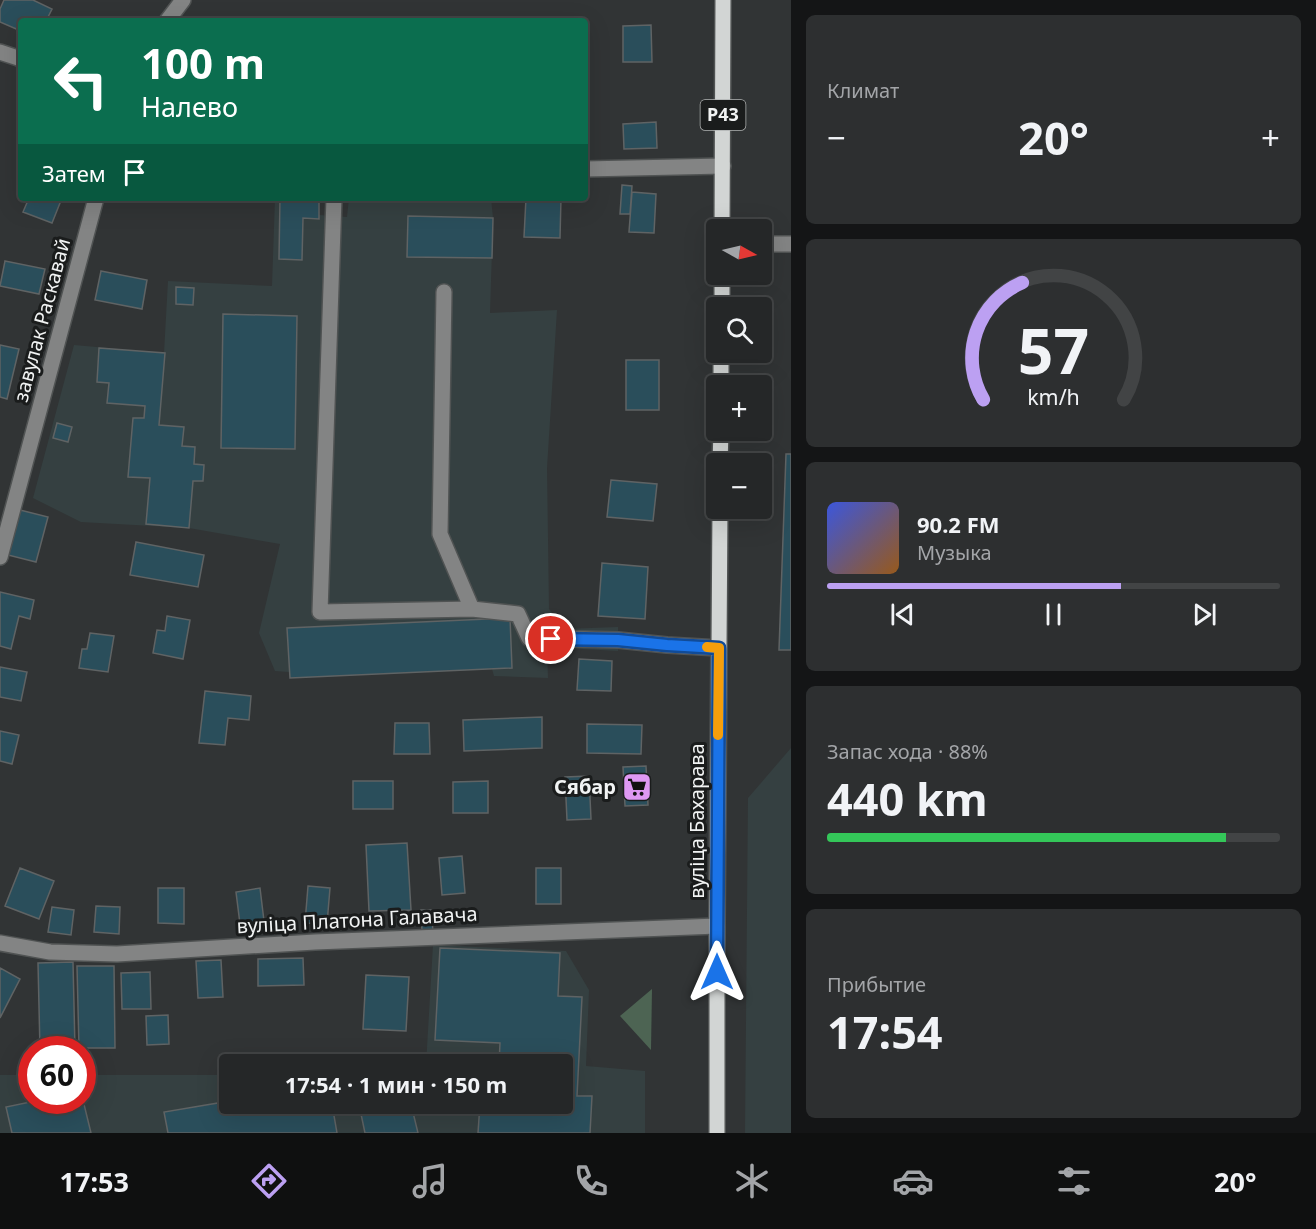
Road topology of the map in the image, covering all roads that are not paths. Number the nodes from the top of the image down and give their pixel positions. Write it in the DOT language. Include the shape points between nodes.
graph roads {
  1 [pos="183,0"];
  2 [pos="723,0"];
  3 [pos="169,18"];
  4 [pos="0,52"];
  5 [pos="18,59"];
  6 [pos="723,166"];
  7 [pos="588,169"];
  8 [pos="95,201"];
  9 [pos="334,201"];
  10 [pos="722,219"];
  11 [pos="772,244"];
  12 [pos="791,244"];
  13 [pos="444,292"];
  14 [pos="720,519"];
  15 [pos="0,557"];
  16 [pos="472,609"];
  17 [pos="719,648"];
  18 [pos="717,926"];
  19 [pos="0,943"];
  20 [pos="717,1133"];
  1 -- 3 [label="street"];
  2 -- 6 [label="main road, Р43"];
  4 -- 5 [label="street"];
  6 -- 7 [label="street"];
  6 -- 10 [label="main road, Р43"];
  8 -- 15 [label="street, завулак Раскавай"];
  9 -- 16 [label="street" via="320,612"];
  11 -- 12 [label="street"];
  13 -- 16 [label="street" via="440,534"];
  14 -- 17 [label="main road, вуліца Бахарава"];
  16 -- 17 [label="street" via="518,614 529,638"];
  17 -- 18 [label="main road, вуліца Бахарава"];
  18 -- 19 [label="street, вуліца Платона Галавача" via="117,954 50,952"];
  18 -- 20 [label="main road, вуліца Бахарава"];
}
